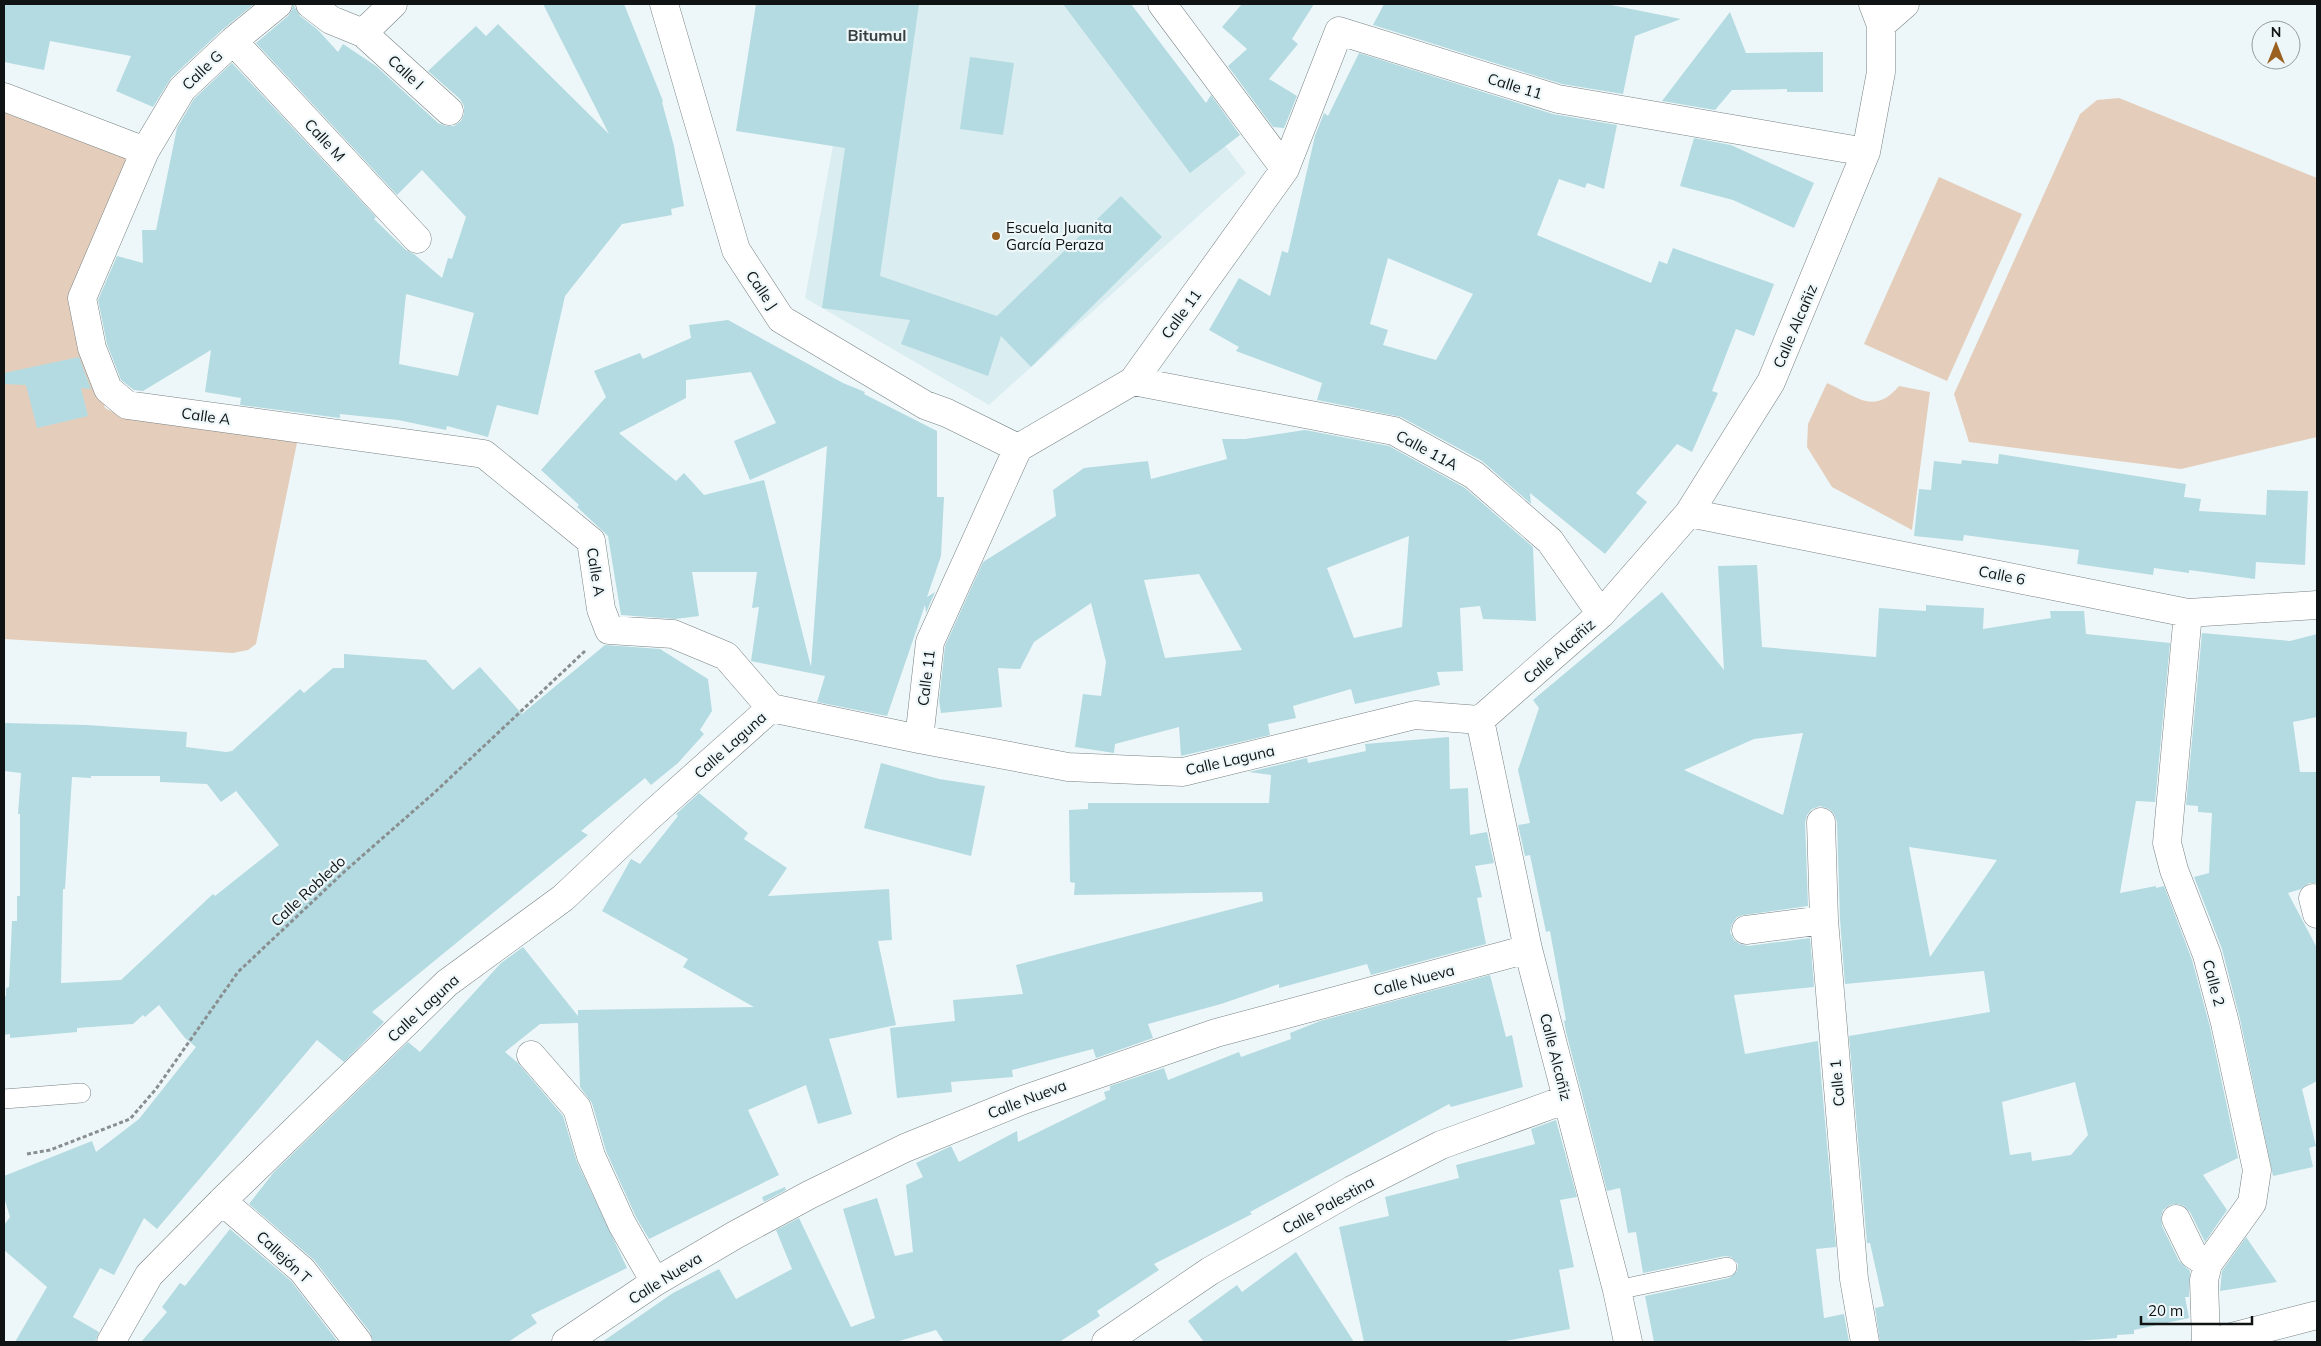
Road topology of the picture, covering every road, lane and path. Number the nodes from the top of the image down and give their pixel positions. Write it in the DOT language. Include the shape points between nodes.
graph roads {
  1 [pos="278,4"];
  2 [pos="310,4"];
  3 [pos="393,4"];
  4 [pos="664,4"];
  5 [pos="1162,4"];
  6 [pos="1905,4"];
  7 [pos="1877,14"];
  8 [pos="364,33"];
  9 [pos="233,41"];
  10 [pos="4,97"];
  11 [pos="448,111"];
  12 [pos="144,151"];
  13 [pos="1866,152"];
  14 [pos="1285,169"];
  15 [pos="418,239"];
  16 [pos="1134,381"];
  17 [pos="1018,448"];
  18 [pos="1689,513"];
  19 [pos="2317,605"];
  20 [pos="2188,612"];
  21 [pos="1601,614"];
  22 [pos="609,630"];
  23 [pos="771,708"];
  24 [pos="1480,720"];
  25 [pos="919,739"];
  26 [pos="1821,822"];
  27 [pos="1824,920"];
  28 [pos="1746,930"];
  29 [pos="1528,950"];
  30 [pos="531,1055"];
  31 [pos="81,1093"];
  32 [pos="4,1099"];
  33 [pos="1567,1099"];
  34 [pos="26,1154"];
  35 [pos="222,1201"];
  36 [pos="2176,1219"];
  37 [pos="2208,1264"];
  38 [pos="1728,1267"];
  39 [pos="655,1282"];
  40 [pos="1616,1290"];
  41 [pos="2317,1315"];
  42 [pos="111,1342"];
  43 [pos="358,1342"];
  44 [pos="566,1342"];
  45 [pos="1106,1342"];
  46 [pos="1628,1342"];
  47 [pos="1865,1342"];
  48 [pos="2206,1342"];
  49 [pos="2212,1342"];
  1 -- 9 [label="street, Calle G"];
  2 -- 8 [label="street" via="331,20"];
  3 -- 8 [label="street"];
  4 -- 17 [label="street, Calle J" via="736,250 781,319 925,405"];
  5 -- 14 [label="street"];
  6 -- 7 [label="street"];
  7 -- 13 [label="street, Calle Alcañiz" via="1881,72"];
  8 -- 11 [label="street, Calle I"];
  9 -- 12 [label="street, Calle G" via="182,89"];
  9 -- 15 [label="street, Calle M"];
  10 -- 12 [label="street"];
  12 -- 22 [label="street, Calle A" via="82,298 92,348 108,389 127,405 484,454 591,541 601,609"];
  13 -- 14 [label="street, Calle 11" via="1558,99 1339,32"];
  13 -- 18 [label="street, Calle Alcañiz" via="1771,382"];
  14 -- 16 [label="street, Calle 11"];
  16 -- 17 [label="street, Calle 11"];
  16 -- 21 [label="street, Calle 11A" via="1394,431 1474,475 1550,541"];
  17 -- 25 [label="street, Calle 11" via="930,642"];
  18 -- 20 [label="street, Calle 6"];
  18 -- 21 [label="street, Calle Alcañiz"];
  19 -- 20 [label="street, Calle 6"];
  20 -- 37 [label="street, Calle 2" via="2167,843 2207,955 2257,1170 2252,1203"];
  21 -- 24 [label="street, Calle Alcañiz"];
  22 -- 23 [label="street" via="673,634 726,656"];
  22 -- 34 [label="path, Calle Robledo" via="238,972 156,1089 130,1119 50,1150"];
  23 -- 25 [label="street"];
  23 -- 35 [label="street, Calle Laguna" via="563,898 447,983"];
  24 -- 25 [label="street, Calle Laguna" via="1415,715 1183,772 1068,767"];
  24 -- 29 [label="street, Calle Alcañiz"];
  26 -- 27 [label="street, Calle 1"];
  27 -- 28 [label="street"];
  27 -- 47 [label="street, Calle 1" via="1854,1279"];
  29 -- 33 [label="street, Calle Alcañiz"];
  29 -- 39 [label="street, Calle Nueva" via="1216,1033 1023,1100 905,1148 835,1182"];
  30 -- 39 [label="street" via="577,1108 591,1156 622,1224"];
  31 -- 32 [label="lane"];
  33 -- 40 [label="street, Calle Alcañiz"];
  33 -- 45 [label="street, Calle Palestina" via="1441,1145 1352,1190 1210,1271"];
  35 -- 42 [label="street, Calle Laguna" via="149,1275"];
  35 -- 43 [label="street, Callejón T" via="302,1270"];
  36 -- 37 [label="street" via="2194,1254"];
  37 -- 48 [label="street, Calle 2" via="2204,1280"];
  38 -- 40 [label="lane"];
  39 -- 44 [label="street, Calle Nueva"];
  40 -- 46 [label="street, Calle Alcañiz"];
  41 -- 49 [label="street"];
}
